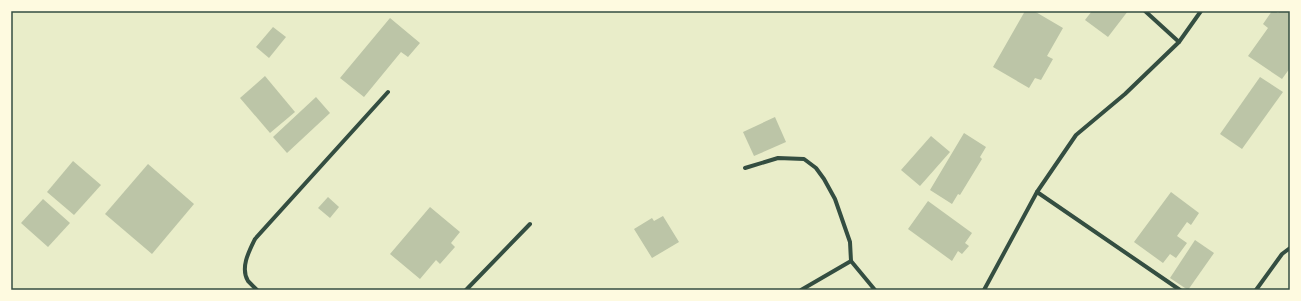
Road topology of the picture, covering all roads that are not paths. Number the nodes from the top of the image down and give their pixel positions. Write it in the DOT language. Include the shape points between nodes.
graph roads {
  1 [pos="1145,11"];
  2 [pos="1201,11"];
  3 [pos="1179,42"];
  4 [pos="388,92"];
  5 [pos="745,168"];
  6 [pos="1037,192"];
  7 [pos="530,224"];
  8 [pos="1290,248"];
  9 [pos="851,260"];
  10 [pos="257,290"];
  11 [pos="466,290"];
  12 [pos="801,290"];
  13 [pos="874,290"];
  14 [pos="984,290"];
  15 [pos="1180,290"];
  16 [pos="1256,290"];
  1 -- 3 [label="street"];
  2 -- 3 [label="street"];
  3 -- 6 [label="street" via="1125,94 1076,135"];
  4 -- 10 [label="street" via="255,240 248,252 245,266 246,277"];
  5 -- 9 [label="street" via="778,158 804,159 816,168 835,199 850,242"];
  6 -- 14 [label="street"];
  6 -- 15 [label="street"];
  7 -- 11 [label="street"];
  8 -- 16 [label="street" via="1282,254"];
  9 -- 12 [label="street"];
  9 -- 13 [label="street"];
}
